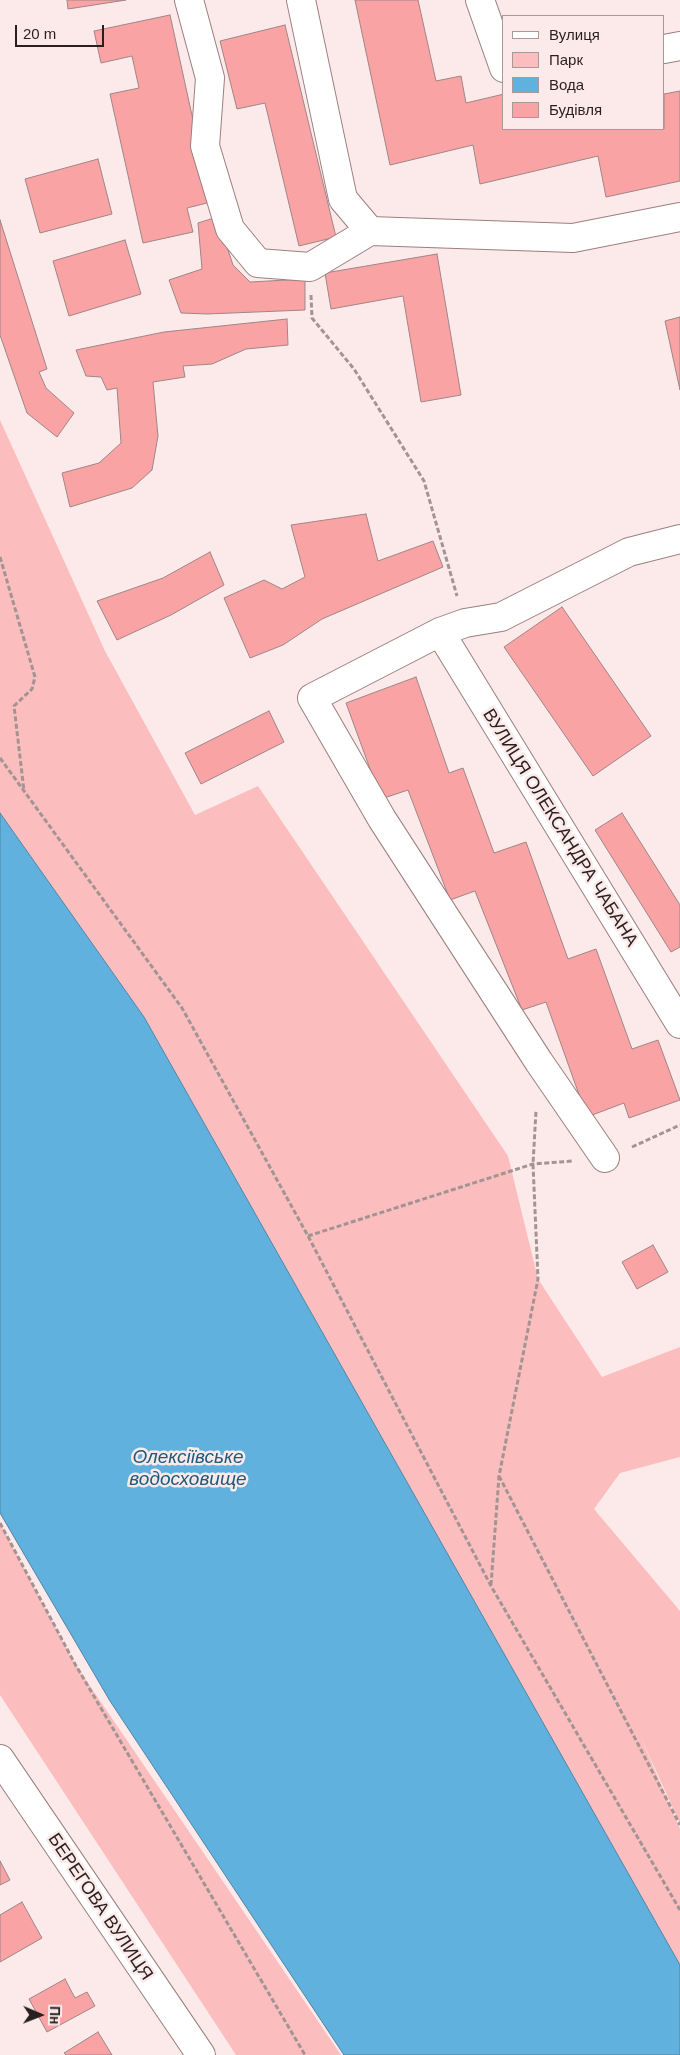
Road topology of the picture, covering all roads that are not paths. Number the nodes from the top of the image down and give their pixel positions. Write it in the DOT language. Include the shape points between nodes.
graph roads {
  1 [pos="189,0"];
  2 [pos="302,0"];
  3 [pos="480,0"];
  4 [pos="680,46"];
  5 [pos="665,49"];
  6 [pos="502,62"];
  7 [pos="680,217"];
  8 [pos="370,231"];
  9 [pos="680,539"];
  10 [pos="440,632"];
  11 [pos="680,1024"];
  12 [pos="605,1158"];
  13 [pos="0,1759"];
  14 [pos="201,2055"];
  1 -- 8 [label="street" via="210,78 205,146 230,229 258,263 310,267"];
  2 -- 8 [label="street" via="343,199"];
  3 -- 6 [label="street"];
  4 -- 5 [label="street"];
  7 -- 8 [label="street" via="573,238"];
  9 -- 10 [label="street" via="629,552 501,617 465,623"];
  10 -- 11 [label="street, ВУЛИЦЯ ОЛЕКСАНДРА ЧАБАНА"];
  10 -- 12 [label="street" via="312,698 382,819"];
  13 -- 14 [label="street, БЕРЕГОВА ВУЛИЦЯ"];
}
